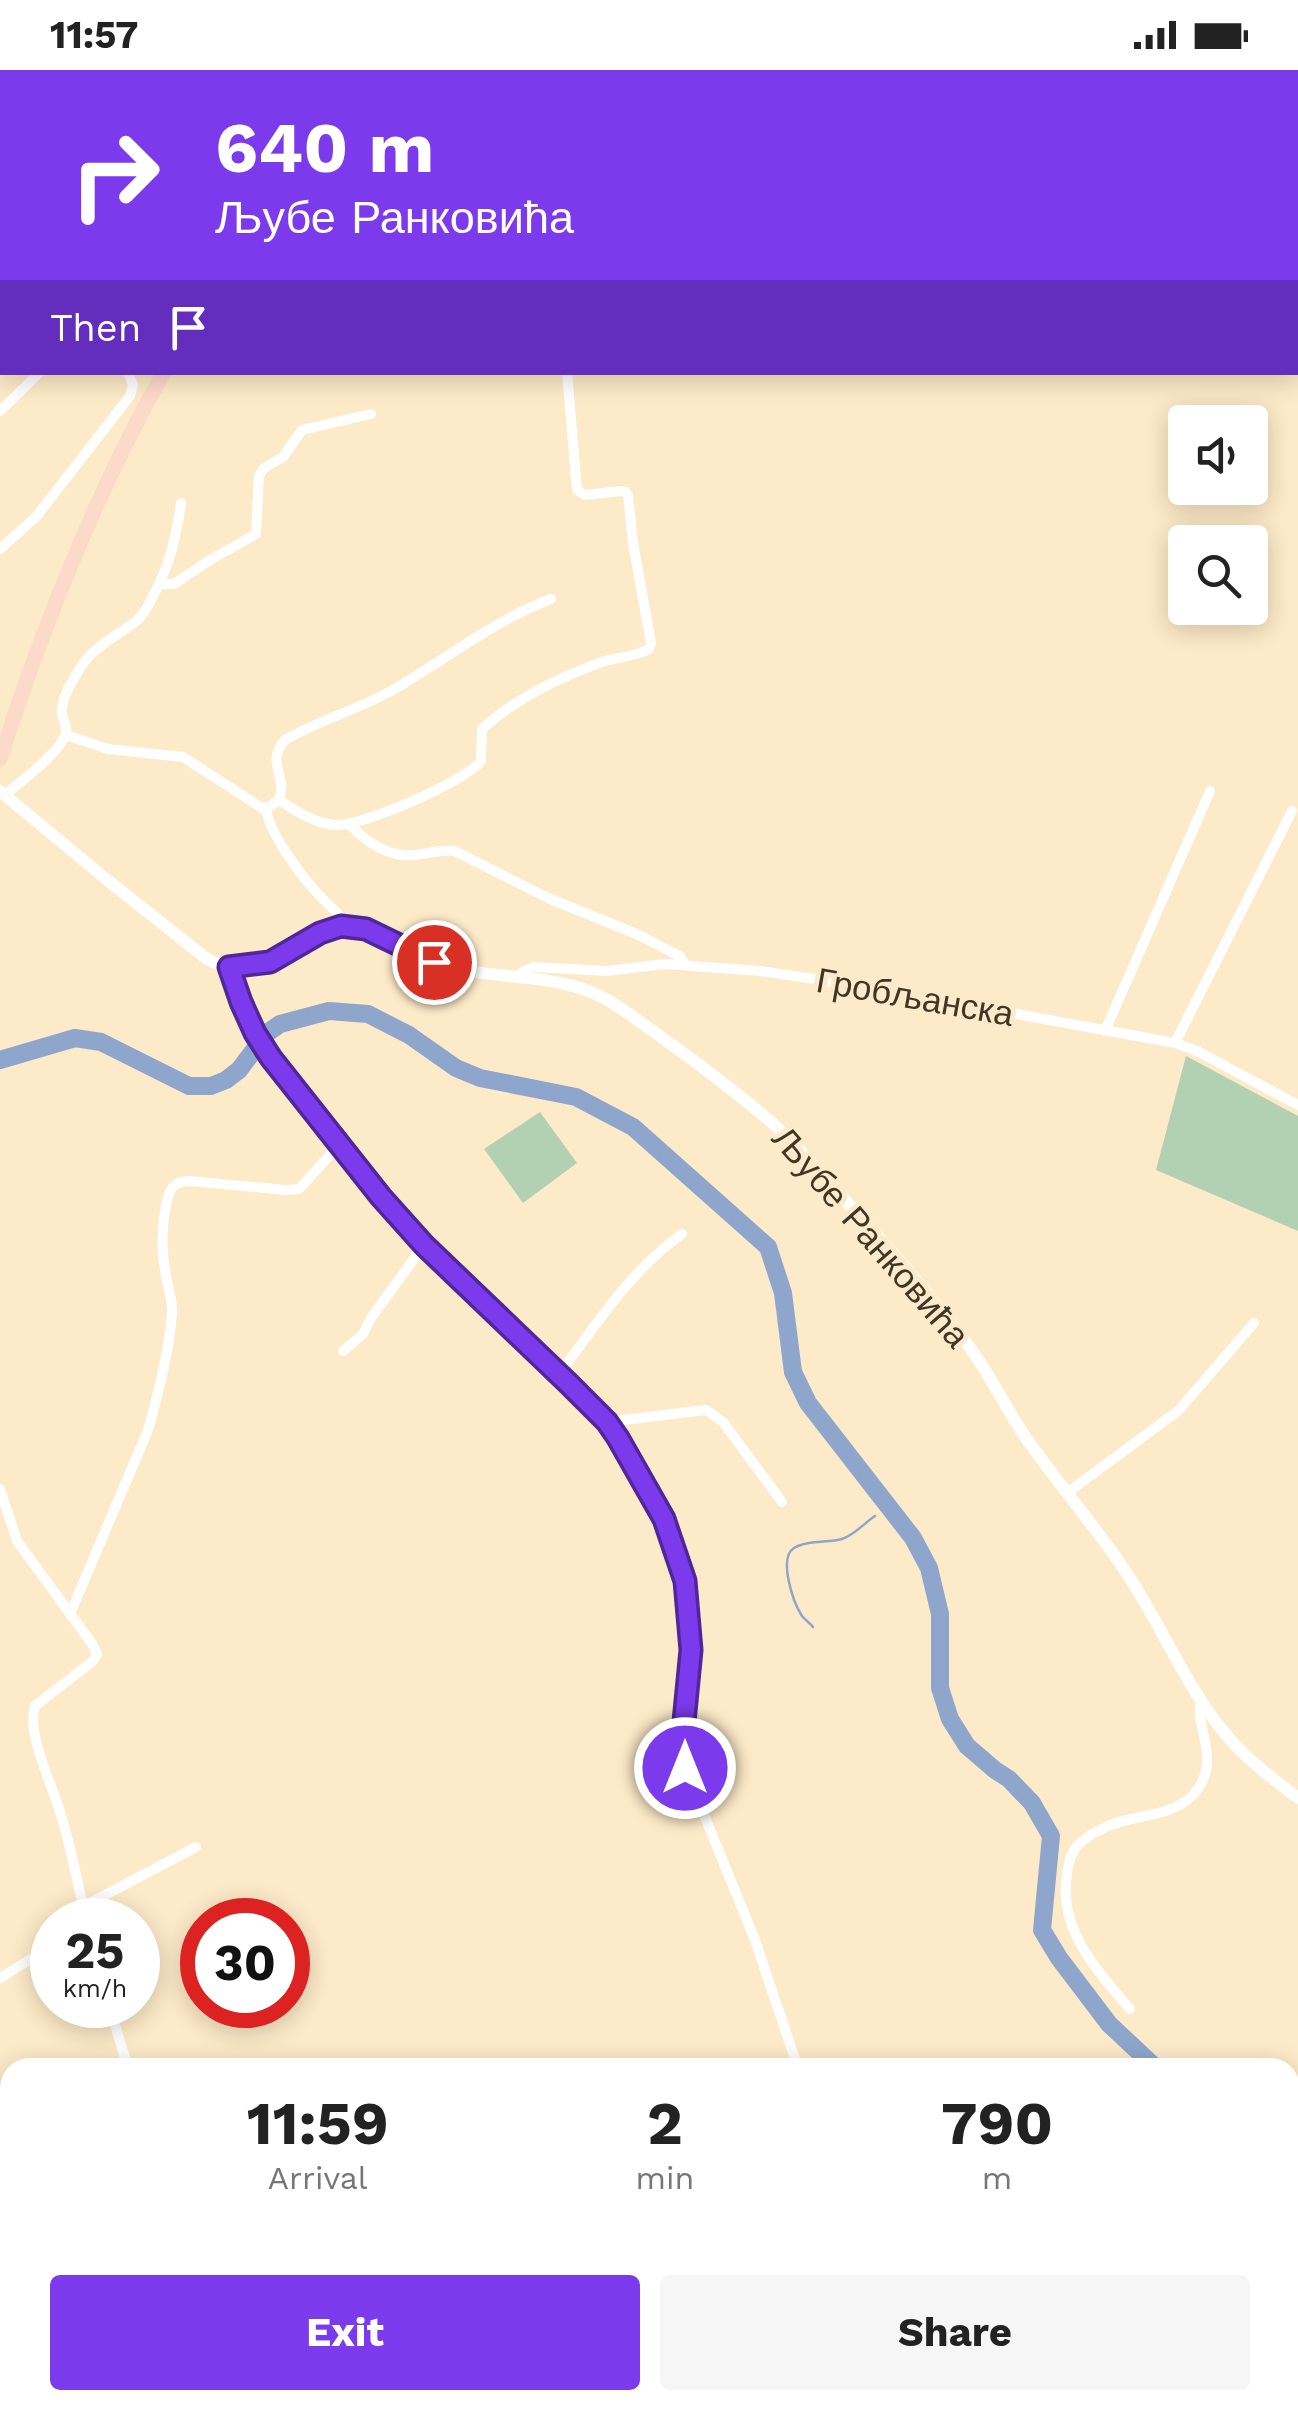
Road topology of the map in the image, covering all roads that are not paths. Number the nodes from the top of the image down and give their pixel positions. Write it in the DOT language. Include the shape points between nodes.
graph roads {
  1 [pos="37,375"];
  2 [pos="129,375"];
  3 [pos="162,375"];
  4 [pos="567,375"];
  5 [pos="0,412"];
  6 [pos="371,414"];
  7 [pos="182,503"];
  8 [pos="0,549"];
  9 [pos="161,584"];
  10 [pos="552,599"];
  11 [pos="66,735"];
  12 [pos="0,759"];
  13 [pos="1210,792"];
  14 [pos="2,793"];
  15 [pos="279,800"];
  16 [pos="266,808"];
  17 [pos="1292,811"];
  18 [pos="349,824"];
  19 [pos="346,926"];
  20 [pos="684,965"];
  21 [pos="229,967"];
  22 [pos="520,976"];
  23 [pos="1105,1031"];
  24 [pos="1176,1043"];
  25 [pos="1298,1104"];
  26 [pos="340,1144"];
  27 [pos="682,1234"];
  28 [pos="424,1245"];
  29 [pos="1254,1323"];
  30 [pos="343,1351"];
  31 [pos="559,1374"];
  32 [pos="607,1422"];
  33 [pos="0,1488"];
  34 [pos="1067,1492"];
  35 [pos="782,1502"];
  36 [pos="70,1614"];
  37 [pos="1202,1701"];
  38 [pos="1298,1798"];
  39 [pos="196,1848"];
  40 [pos="80,1898"];
  41 [pos="100,1898"];
  42 [pos="30,1960"];
  43 [pos="0,1978"];
  44 [pos="1130,2009"];
  45 [pos="117,2028"];
  46 [pos="125,2058"];
  47 [pos="795,2058"];
  1 -- 5 [label="street"];
  2 -- 8 [label="street" via="130,396 36,518"];
  3 -- 12 [label="main road" via="61,590"];
  4 -- 18 [label="street" via="577,490 628,495 648,649 540,690 484,726 483,754 468,774"];
  6 -- 9 [label="street" via="302,430 260,476 256,534 174,584"];
  7 -- 9 [label="street"];
  9 -- 11 [label="street" via="141,617 84,663 63,704"];
  10 -- 15 [label="street" via="500,622 391,691 285,740 275,758 283,786"];
  11 -- 14 [label="street"];
  11 -- 16 [label="street" via="108,749 183,756"];
  13 -- 23 [label="street"];
  14 -- 21 [label="street" via="207,959"];
  15 -- 16 [label="street"];
  15 -- 18 [label="street" via="323,823"];
  16 -- 19 [label="street" via="284,848"];
  17 -- 24 [label="street"];
  18 -- 20 [label="street" via="394,856 454,851 639,934"];
  19 -- 21 [label="street" via="261,964"];
  19 -- 22 [label="street, Љубе Ранковића" via="446,966"];
  20 -- 22 [label="street, Гробљанска" via="534,967"];
  20 -- 23 [label="street, Гробљанска" via="815,979 892,999"];
  21 -- 26 [label="street" via="255,1033"];
  22 -- 34 [label="street, Љубе Ранковића" via="564,982 604,998 771,1122 956,1329"];
  23 -- 24 [label="street, Гробљанска"];
  24 -- 25 [label="street, Гробљанска"];
  26 -- 28 [label="street"];
  26 -- 36 [label="street" via="299,1189 190,1181 171,1188 160,1230 172,1319 156,1401"];
  27 -- 31 [label="street" via="631,1278"];
  28 -- 30 [label="street"];
  28 -- 31 [label="street"];
  29 -- 34 [label="street" via="1178,1411"];
  31 -- 32 [label="street"];
  32 -- 35 [label="street" via="706,1410"];
  32 -- 47 [label="street" via="664,1519 685,1581 691,1650 685,1768"];
  33 -- 36 [label="street" via="18,1541"];
  34 -- 37 [label="street, Љубе Ранковића" via="1119,1561"];
  36 -- 40 [label="street" via="97,1654 34,1706 31,1716"];
  37 -- 38 [label="street, Љубе Ранковића" via="1228,1736"];
  37 -- 44 [label="street" via="1208,1748 1194,1794 1176,1808 1088,1837 1068,1862 1068,1917 1097,1971"];
  39 -- 41 [label="street"];
  42 -- 43 [label="street"];
  45 -- 46 [label="street"];
}
